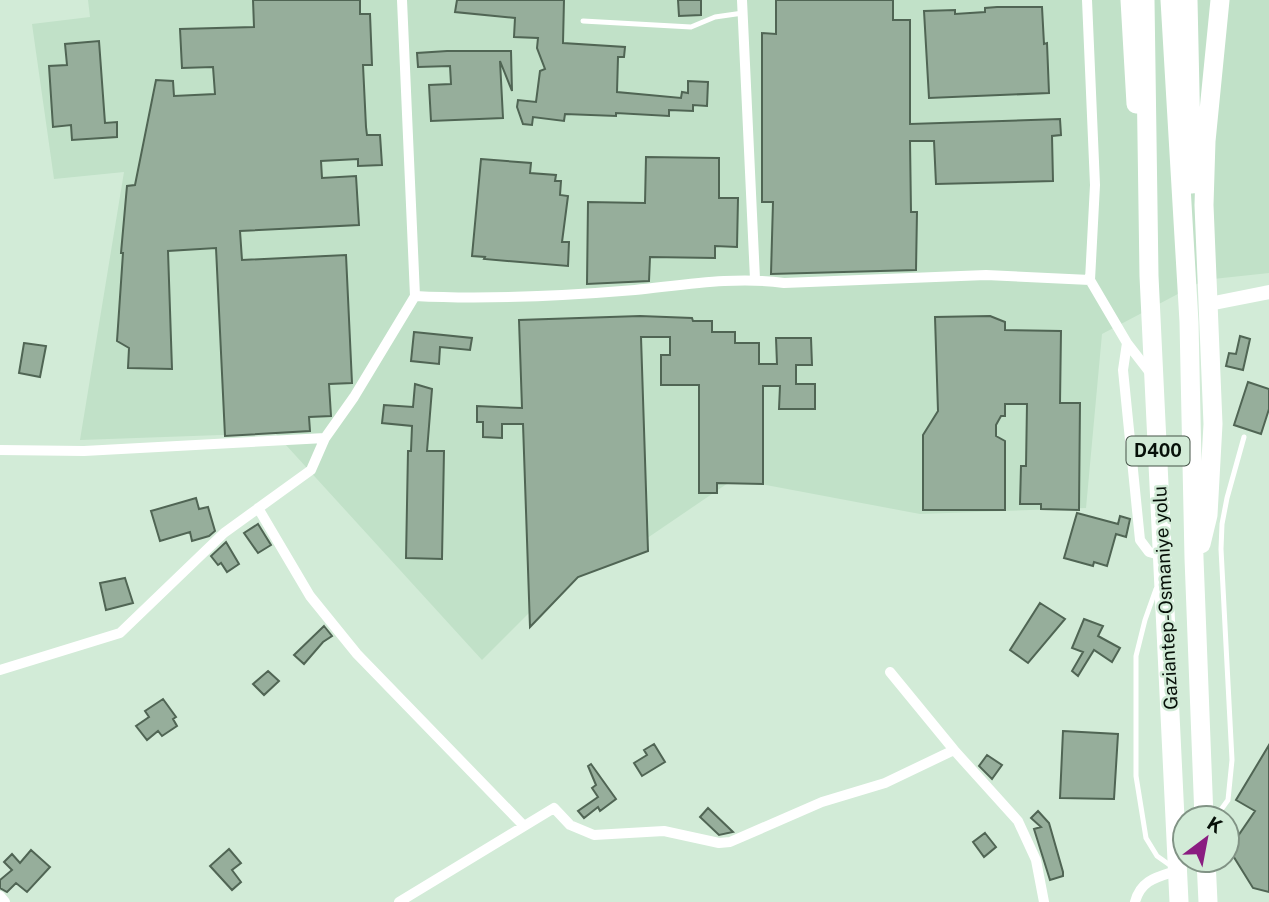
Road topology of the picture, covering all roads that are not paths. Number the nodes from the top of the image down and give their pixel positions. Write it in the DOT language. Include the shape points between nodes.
graph roads {
  1 [pos="402,0"];
  2 [pos="742,0"];
  3 [pos="1087,0"];
  4 [pos="1130,0"];
  5 [pos="1145,0"];
  6 [pos="1170,0"];
  7 [pos="1188,0"];
  8 [pos="1220,0"];
  9 [pos="743,13"];
  10 [pos="583,21"];
  11 [pos="1184,265"];
  12 [pos="1149,276"];
  13 [pos="755,279"];
  14 [pos="1090,280"];
  15 [pos="1269,292"];
  16 [pos="415,296"];
  17 [pos="1209,304"];
  18 [pos="1127,343"];
  19 [pos="1154,377"];
  20 [pos="1244,437"];
  21 [pos="325,438"];
  22 [pos="0,450"];
  23 [pos="258,508"];
  24 [pos="1194,558"];
  25 [pos="1163,563"];
  26 [pos="0,670"];
  27 [pos="890,672"];
  28 [pos="954,750"];
  29 [pos="1176,804"];
  30 [pos="1204,804"];
  31 [pos="1225,804"];
  32 [pos="523,825"];
  33 [pos="1171,865"];
  34 [pos="1171,872"];
  35 [pos="1179,874"];
  36 [pos="1207,874"];
  37 [pos="0,896"];
  38 [pos="5,902"];
  39 [pos="399,902"];
  40 [pos="1044,902"];
  41 [pos="1135,902"];
  42 [pos="1180,902"];
  43 [pos="1208,902"];
  1 -- 16 [label="street"];
  2 -- 9 [label="street"];
  3 -- 14 [label="street" via="1095,185"];
  4 -- 12 [label="highway, D400" via="1139,210"];
  5 -- 12 [label="highway, Gaziantep-Osmaniye yolu / D400"];
  6 -- 11 [label="highway, Gaziantep-Osmaniye yolu / D400"];
  7 -- 11 [label="highway, D400" via="1192,204"];
  8 -- 17 [label="highway" via="1205,153"];
  9 -- 10 [label="lane" via="691,27"];
  9 -- 13 [label="street"];
  11 -- 24 [label="highway, Gaziantep-Osmaniye yolu / D400"];
  12 -- 19 [label="highway, Gaziantep-Osmaniye yolu / D400"];
  13 -- 14 [label="street" via="784,283 986,275"];
  13 -- 16 [label="street" via="589,293 466,299"];
  14 -- 18 [label="street"];
  15 -- 17 [label="street"];
  16 -- 21 [label="street"];
  17 -- 24 [label="highway" via="1213,424 1208,515"];
  18 -- 19 [label="street"];
  18 -- 25 [label="street" via="1123,368 1140,540"];
  19 -- 25 [label="highway, Gaziantep-Osmaniye yolu / D400"];
  20 -- 31 [label="lane" via="1222,524 1232,760"];
  21 -- 22 [label="street" via="84,451"];
  21 -- 23 [label="street" via="311,470"];
  23 -- 26 [label="street" via="224,533 120,633"];
  23 -- 32 [label="street" via="310,596 357,654"];
  24 -- 30 [label="highway, Gaziantep-Osmaniye yolu / D400"];
  25 -- 29 [label="highway, Gaziantep-Osmaniye yolu / D400"];
  25 -- 33 [label="lane" via="1136,656 1136,776 1146,838 1157,856"];
  27 -- 28 [label="street"];
  28 -- 32 [label="street" via="885,783 822,802 730,842 664,831 594,835 570,825 554,808"];
  28 -- 40 [label="street" via="1017,821 1035,860"];
  32 -- 39 [label="street"];
  34 -- 41 [label="street" via="1142,885"];
  35 -- 42 [label="highway, Gaziantep-Osmaniye yolu / D400"];
  36 -- 43 [label="highway"];
  37 -- 38 [label="street"];
}
